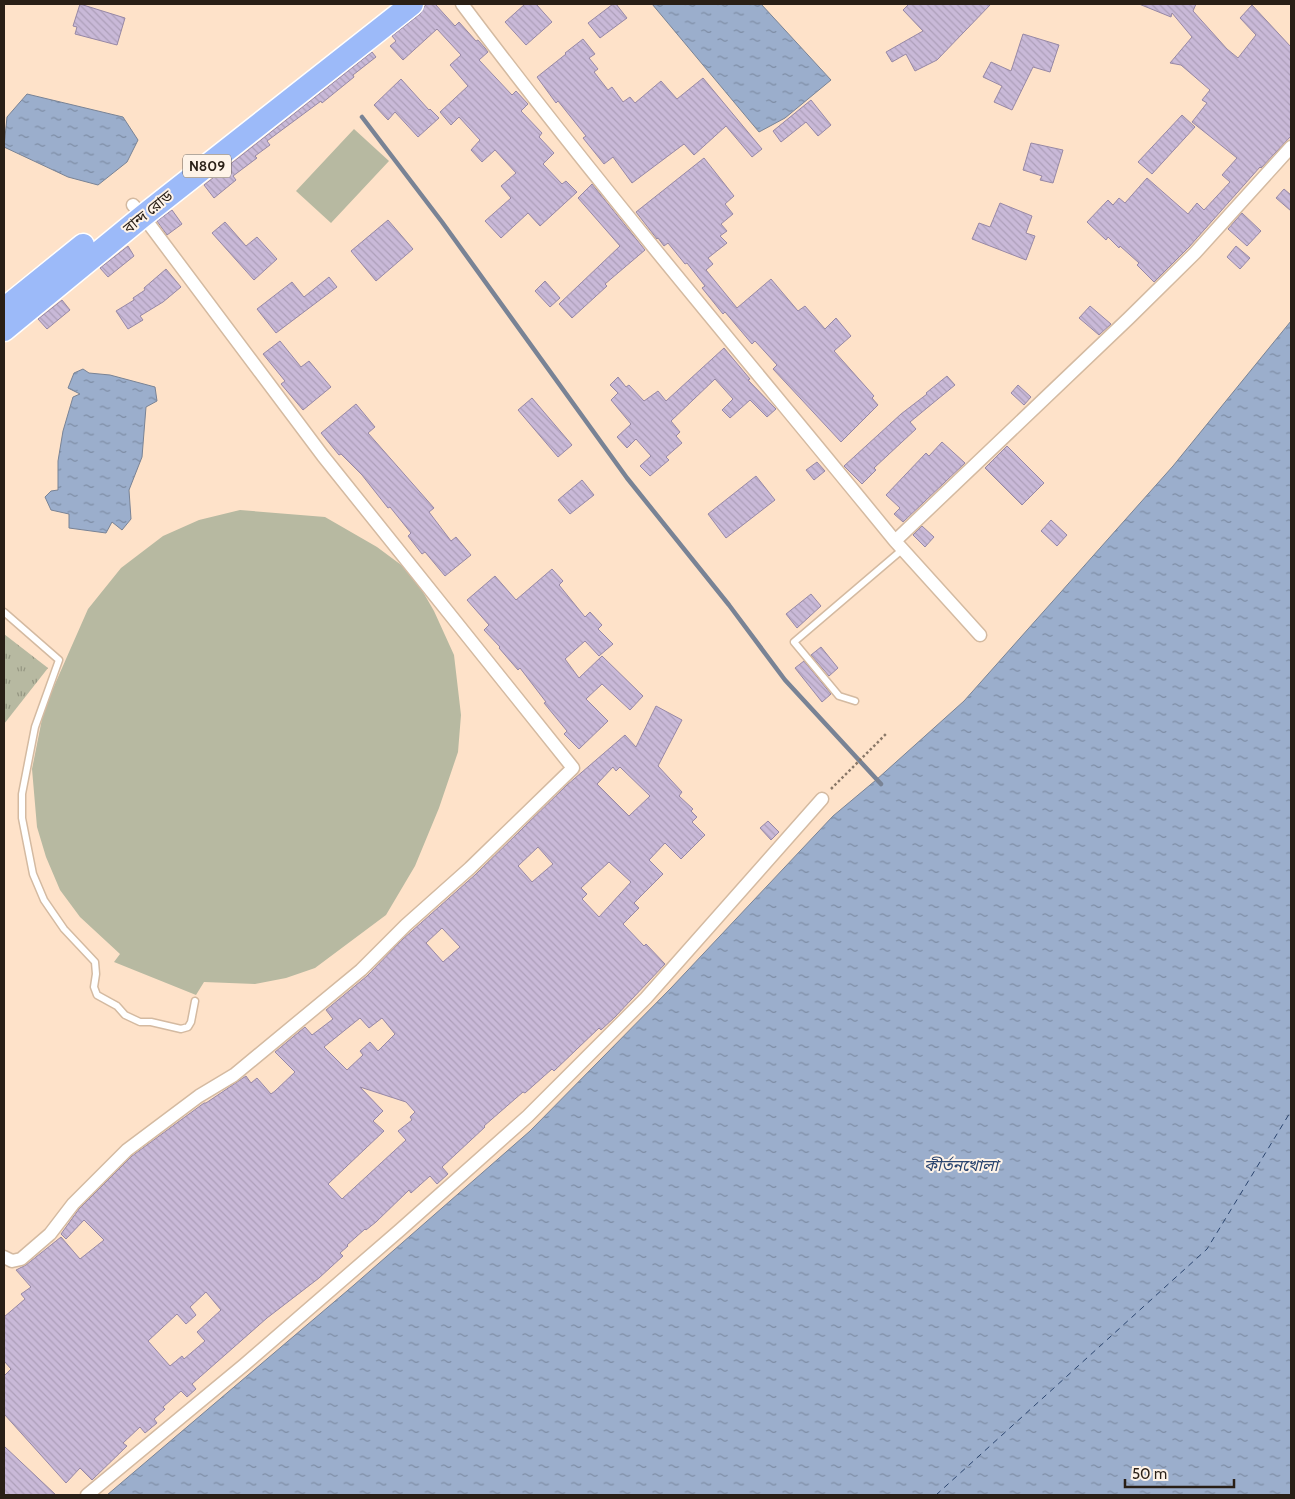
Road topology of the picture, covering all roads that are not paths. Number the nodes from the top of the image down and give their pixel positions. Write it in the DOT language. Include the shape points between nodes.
graph roads {
  1 [pos="396,4"];
  2 [pos="412,4"];
  3 [pos="462,4"];
  4 [pos="1291,147"];
  5 [pos="138,211"];
  6 [pos="4,309"];
  7 [pos="4,330"];
  8 [pos="899,545"];
  9 [pos="4,612"];
  10 [pos="980,634"];
  11 [pos="856,702"];
  12 [pos="822,799"];
  13 [pos="195,1000"];
  14 [pos="4,1257"];
  15 [pos="87,1495"];
  1 -- 5 [label="highway, বান্দ রোড / N809"];
  2 -- 5 [label="highway, বান্দ রোড / N809"];
  3 -- 8 [label="street" via="629,216"];
  4 -- 8 [label="street" via="1195,253"];
  5 -- 6 [label="highway, বান্দ রোড / N809"];
  5 -- 7 [label="highway, বান্দ রোড / N809"];
  5 -- 14 [label="street" via="323,456 573,768 361,970 234,1075 199,1096 127,1150 73,1204 50,1234 21,1259 12,1261"];
  8 -- 10 [label="street"];
  8 -- 11 [label="lane" via="794,642 839,696"];
  9 -- 13 [label="lane" via="59,660 35,727 22,794 22,818 32,874 44,900 64,929 95,962 94,987 97,994 125,1015 140,1022 181,1029 191,1022"];
  12 -- 15 [label="street" via="646,998 528,1116 244,1365"];
}
